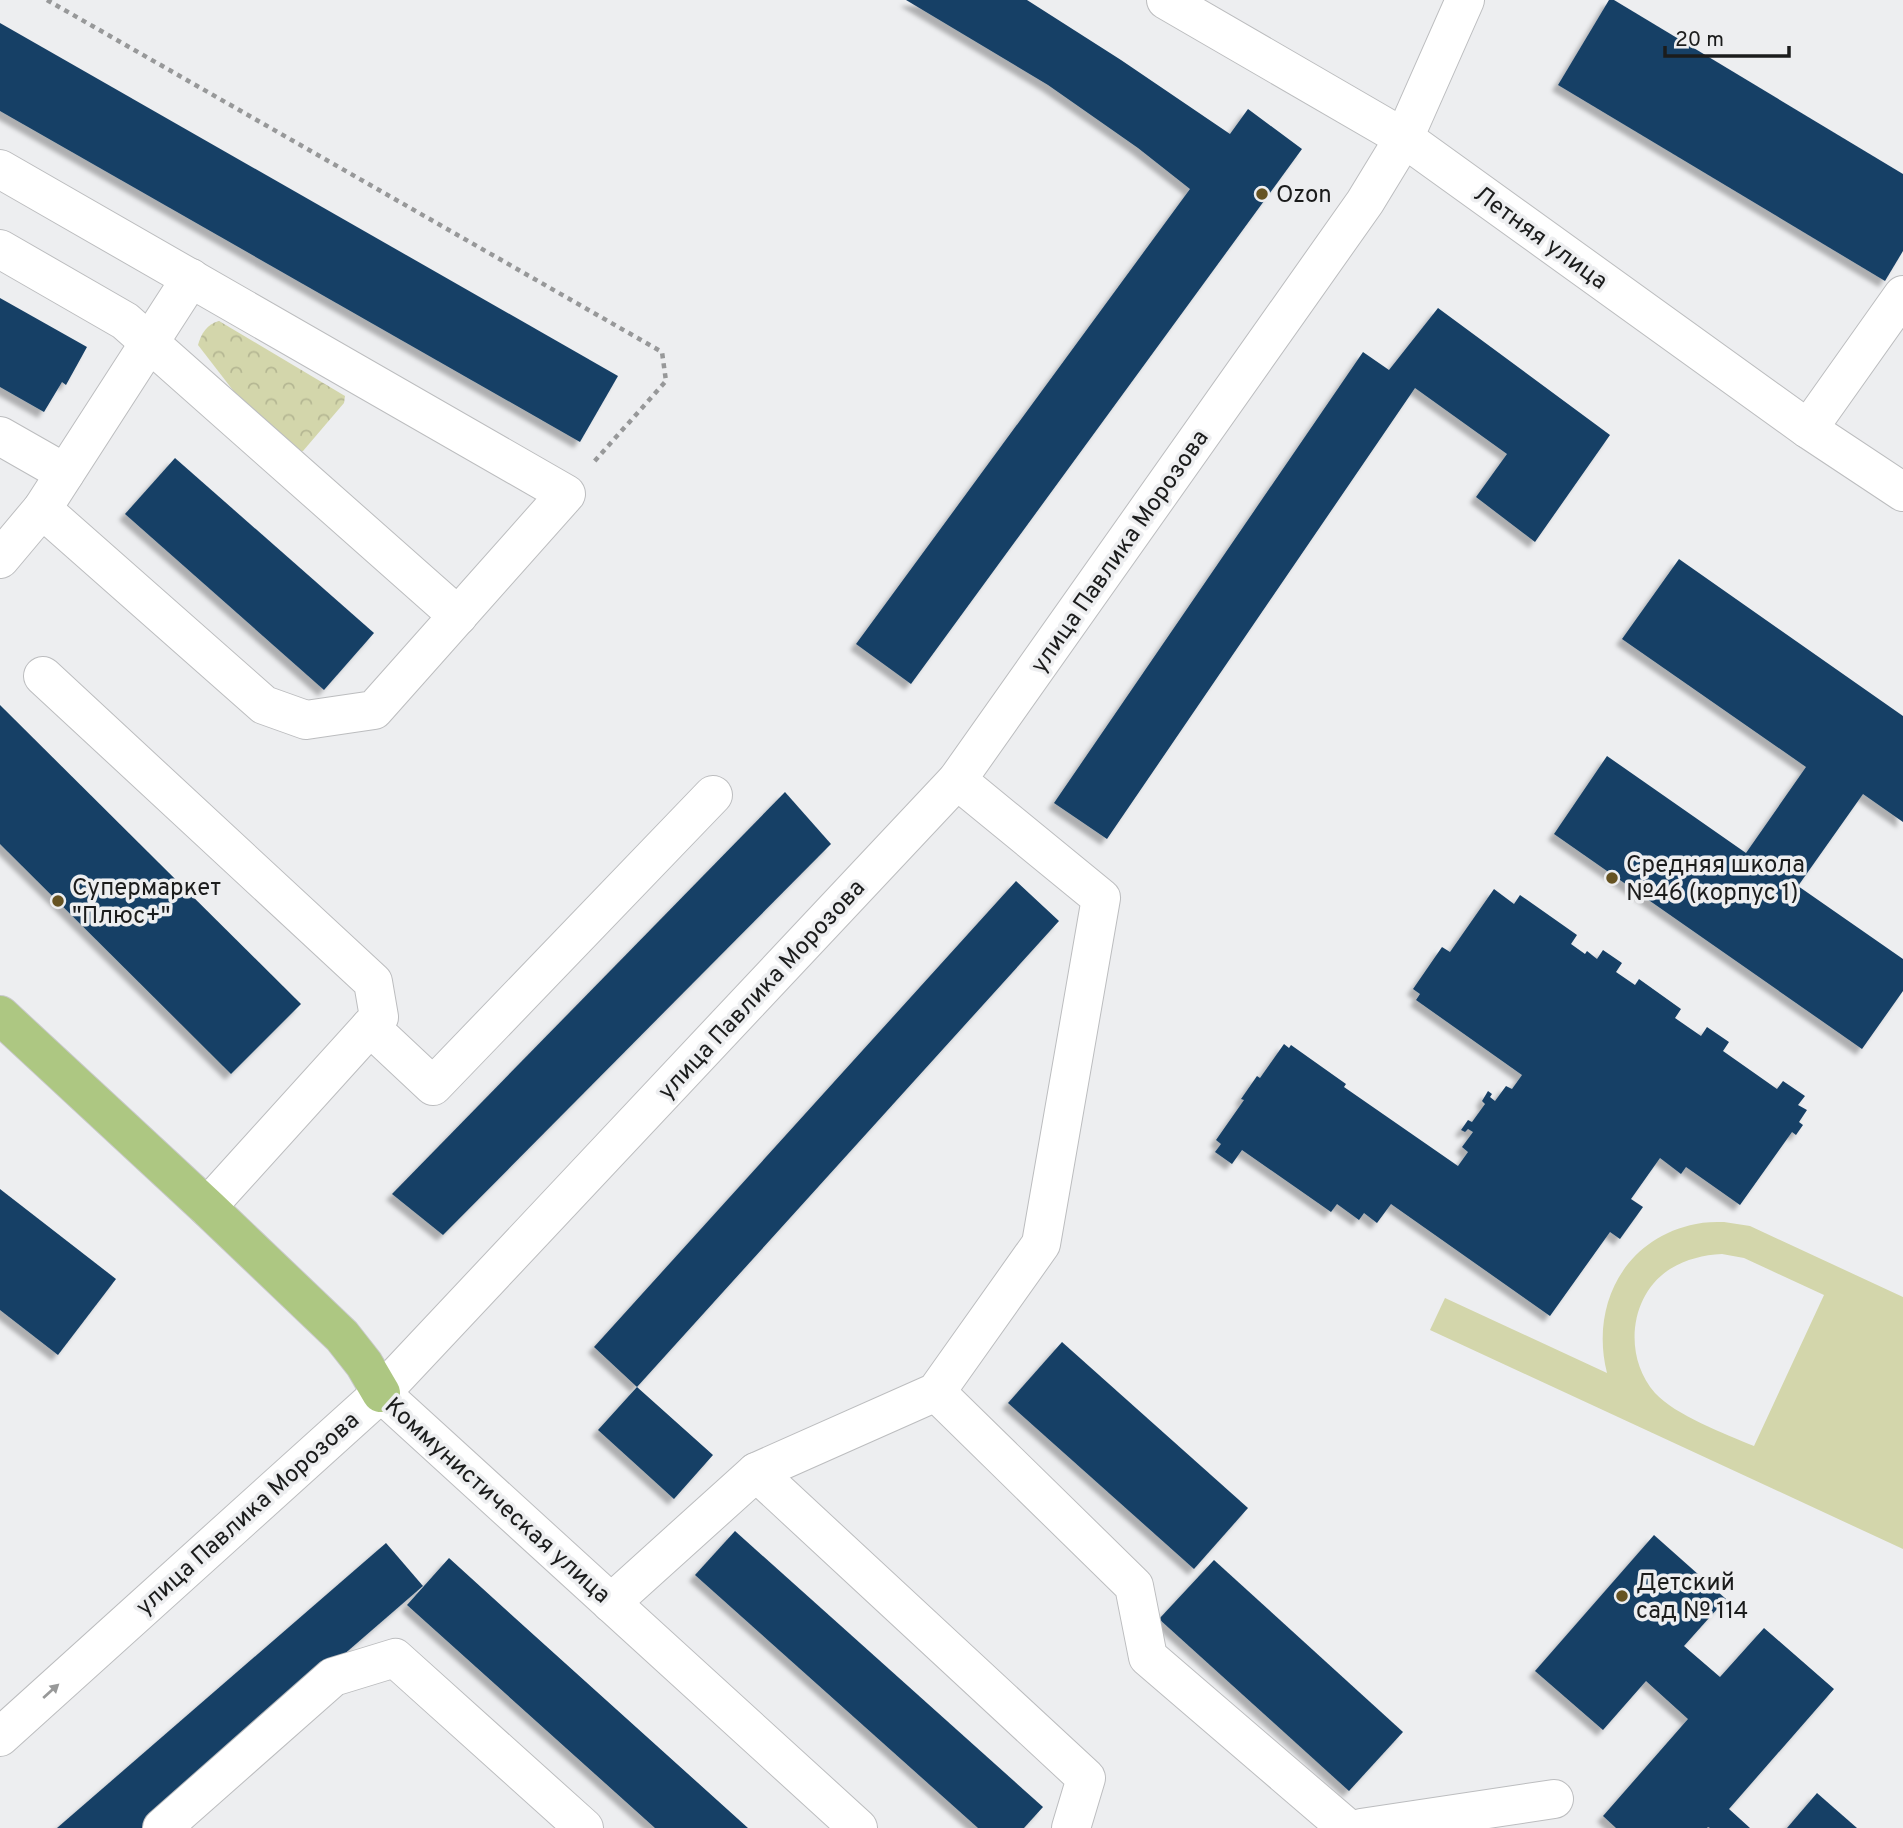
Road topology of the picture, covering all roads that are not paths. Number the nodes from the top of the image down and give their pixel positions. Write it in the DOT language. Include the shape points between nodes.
graph roads {
  1 [pos="1166,0"];
  2 [pos="1465,0"];
  3 [pos="1404,138"];
  4 [pos="0,169"];
  5 [pos="0,249"];
  6 [pos="191,278"];
  7 [pos="1903,295"];
  8 [pos="149,342"];
  9 [pos="1808,429"];
  10 [pos="0,436"];
  11 [pos="65,473"];
  12 [pos="1903,492"];
  13 [pos="42,509"];
  14 [pos="0,559"];
  15 [pos="458,616"];
  16 [pos="43,676"];
  17 [pos="957,780"];
  18 [pos="713,795"];
  19 [pos="0,1015"];
  20 [pos="370,1027"];
  21 [pos="207,1207"];
  22 [pos="936,1392"];
  23 [pos="381,1393"];
  24 [pos="756,1472"];
  25 [pos="611,1603"];
  26 [pos="0,1737"];
  27 [pos="1554,1799"];
  28 [pos="182,1822"];
  29 [pos="584,1828"];
  30 [pos="858,1828"];
  31 [pos="1071,1828"];
  32 [pos="1347,1828"];
  33 [pos="1361,1828"];
  1 -- 3 [label="street, Летняя улица"];
  2 -- 3 [label="street, улица Павлика Морозова"];
  3 -- 9 [label="street, Летняя улица"];
  3 -- 17 [label="street, улица Павлика Морозова" via="1365,202"];
  4 -- 6 [label="street"];
  5 -- 8 [label="street" via="125,321"];
  6 -- 8 [label="street"];
  6 -- 15 [label="street" via="566,494"];
  7 -- 9 [label="street"];
  8 -- 11 [label="street"];
  8 -- 15 [label="street"];
  9 -- 12 [label="street, Летняя улица"];
  10 -- 11 [label="street"];
  11 -- 13 [label="street"];
  13 -- 14 [label="street"];
  13 -- 15 [label="street" via="264,705 306,720 374,710"];
  16 -- 20 [label="street" via="373,982 379,1017"];
  17 -- 22 [label="street" via="1101,898 1041,1244"];
  17 -- 23 [label="street, улица Павлика Морозова"];
  18 -- 20 [label="street" via="433,1086"];
  19 -- 21 [label="main road, Коммунистическая улица"];
  20 -- 21 [label="street"];
  21 -- 23 [label="main road, Коммунистическая улица" via="342,1336"];
  22 -- 24 [label="street"];
  22 -- 32 [label="street" via="1134,1586 1148,1657"];
  23 -- 25 [label="street, Коммунистическая улица"];
  26 -- 23 [label="street, улица Павлика Морозова, one-way"];
  24 -- 25 [label="street"];
  24 -- 31 [label="street" via="1086,1778"];
  25 -- 30 [label="street, Коммунистическая улица"];
  27 -- 33 [label="street"];
  28 -- 29 [label="street" via="333,1677 395,1657"];
}
